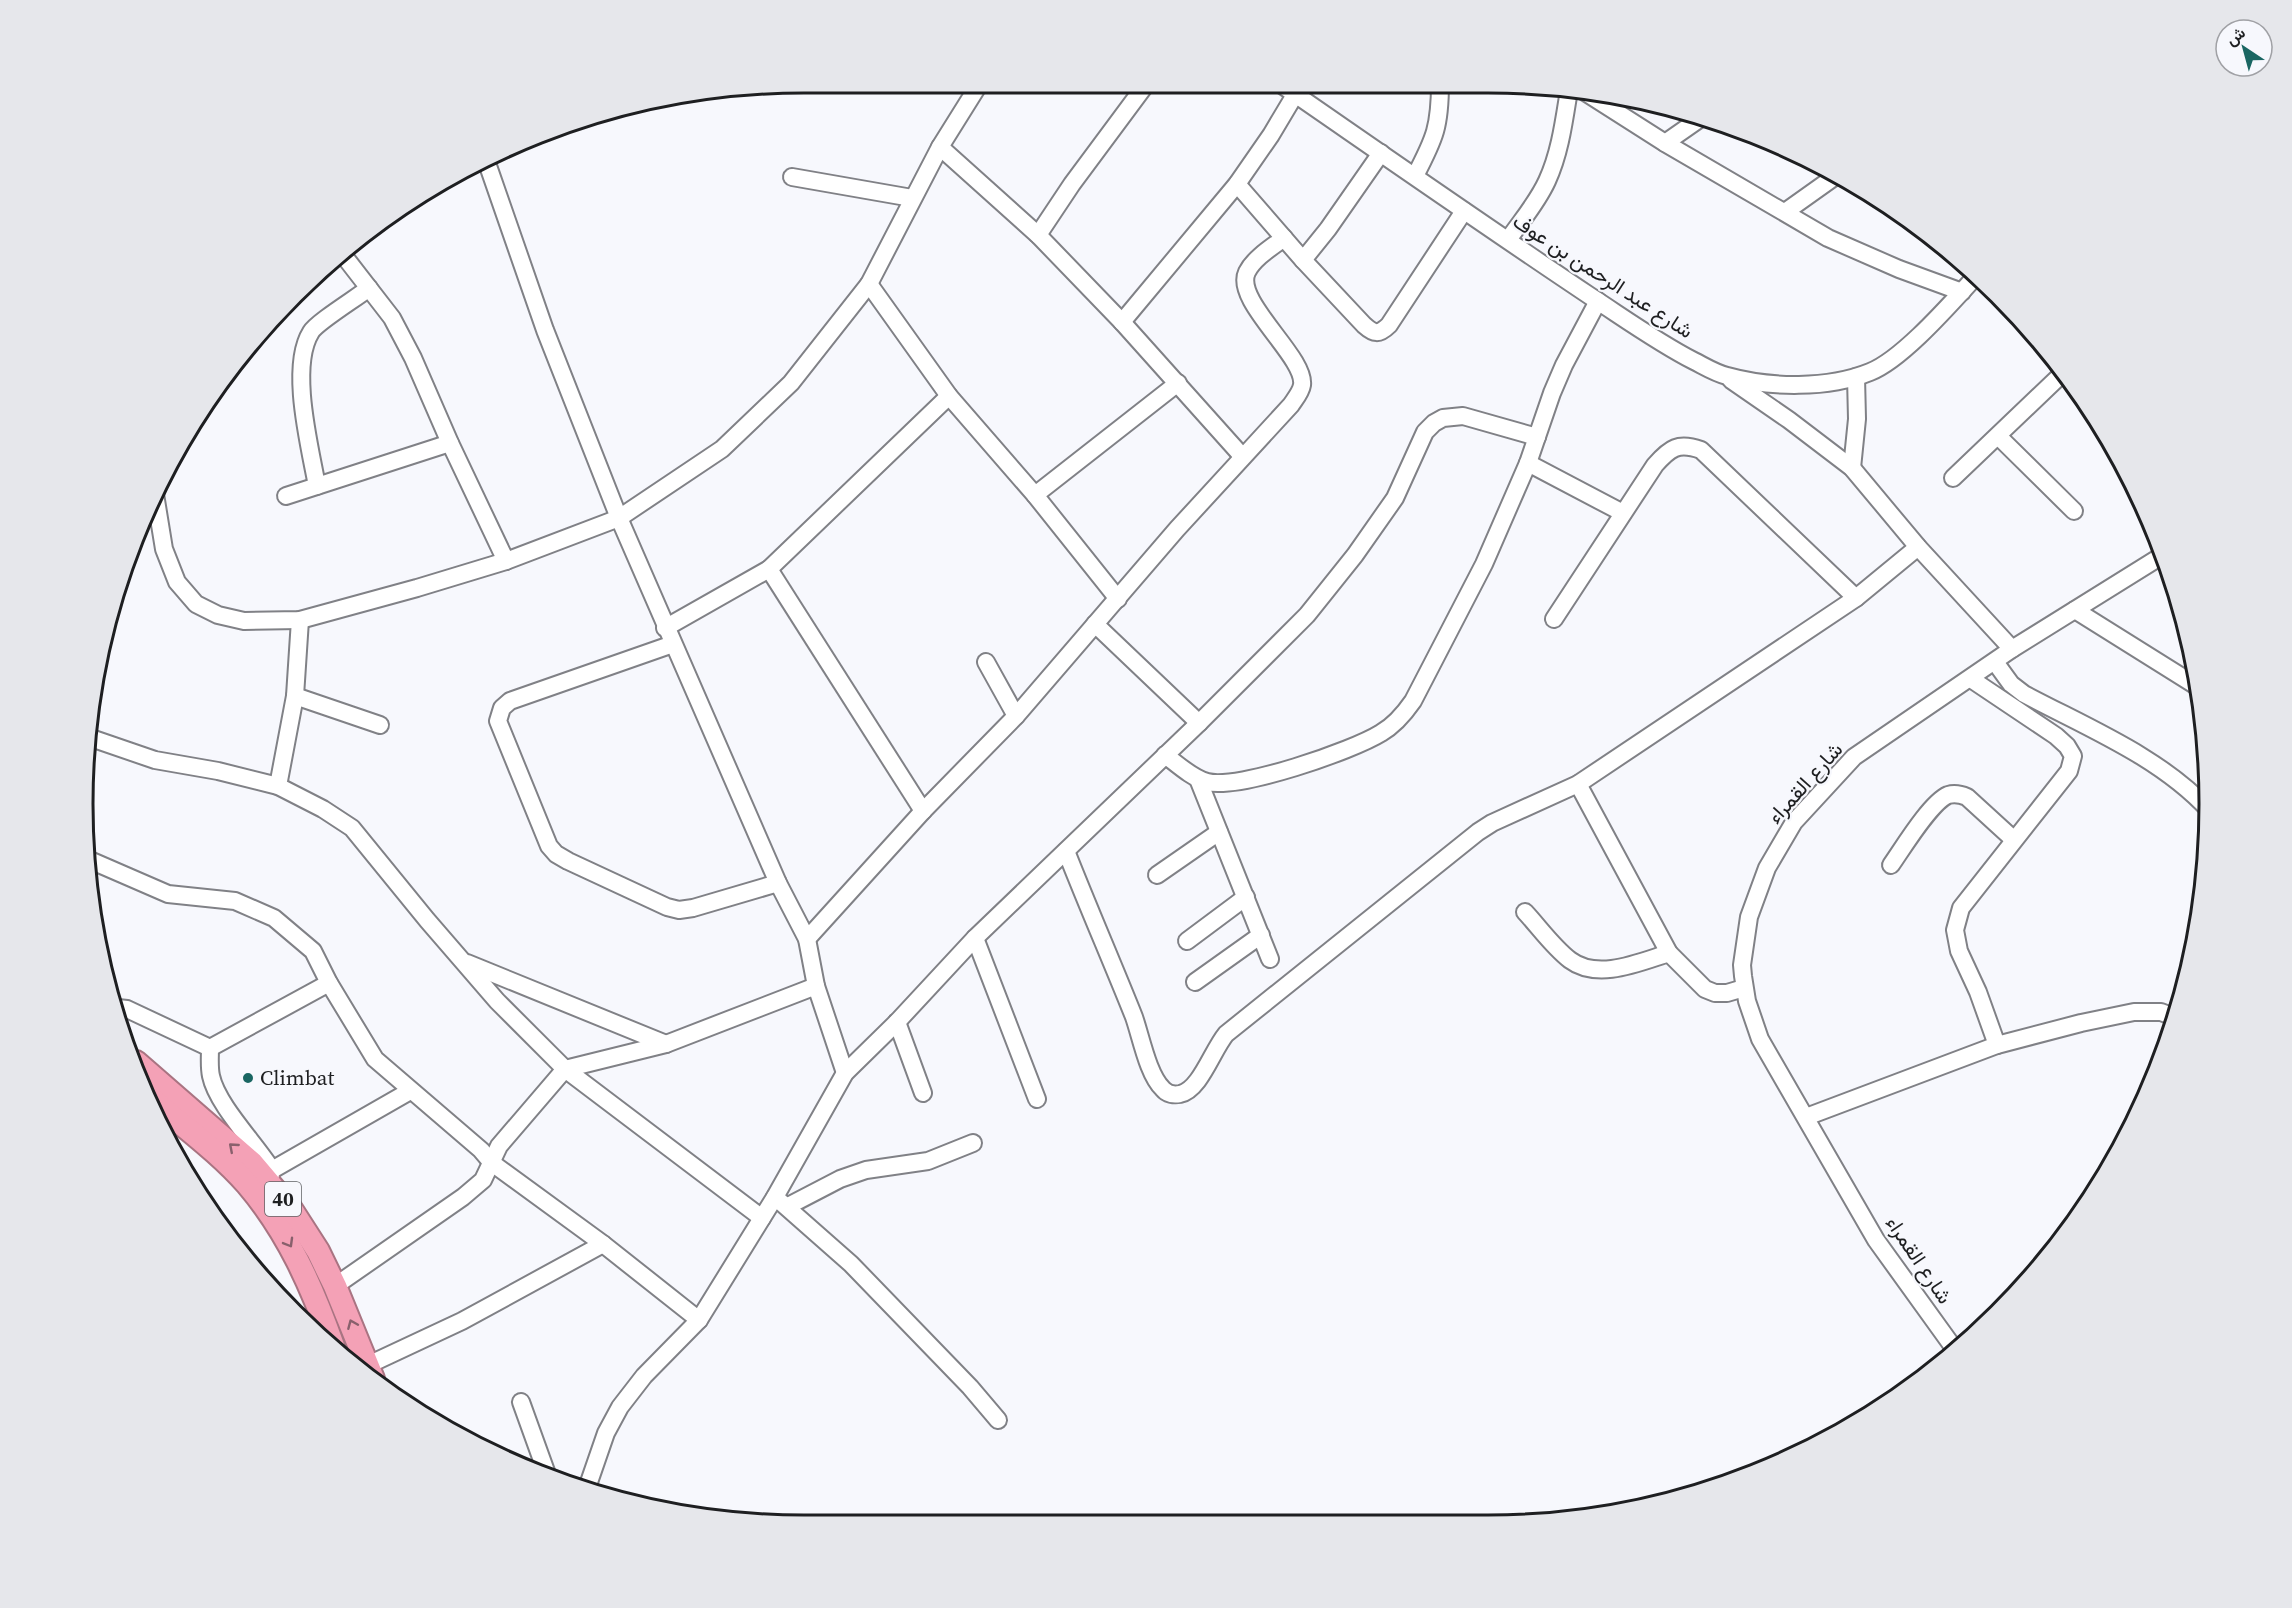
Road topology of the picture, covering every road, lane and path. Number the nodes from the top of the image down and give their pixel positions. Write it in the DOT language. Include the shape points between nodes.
graph roads {
  1 [pos="973,93"];
  2 [pos="1139,93"];
  3 [pos="1296,93"];
  4 [pos="1305,93"];
  5 [pos="1439,93"];
  6 [pos="1567,98"];
  7 [pos="1602,103"];
  8 [pos="1693,124"];
  9 [pos="1665,143"];
  10 [pos="940,147"];
  11 [pos="1381,153"];
  12 [pos="488,167"];
  13 [pos="1415,176"];
  14 [pos="792,177"];
  15 [pos="1830,180"];
  16 [pos="1237,184"];
  17 [pos="912,198"];
  18 [pos="1464,211"];
  19 [pos="1785,213"];
  20 [pos="1038,234"];
  21 [pos="1284,238"];
  22 [pos="1508,240"];
  23 [pos="347,260"];
  24 [pos="1303,260"];
  25 [pos="1971,282"];
  26 [pos="869,284"];
  27 [pos="369,288"];
  28 [pos="1962,292"];
  29 [pos="1598,301"];
  30 [pos="1122,322"];
  31 [pos="1725,376"];
  32 [pos="1856,377"];
  33 [pos="2057,378"];
  34 [pos="1178,383"];
  35 [pos="949,396"];
  36 [pos="1998,436"];
  37 [pos="1537,437"];
  38 [pos="450,443"];
  39 [pos="1242,456"];
  40 [pos="1528,463"];
  41 [pos="1852,468"];
  42 [pos="1953,478"];
  43 [pos="316,486"];
  44 [pos="1035,495"];
  45 [pos="286,496"];
  46 [pos="157,509"];
  47 [pos="2074,511"];
  48 [pos="1623,513"];
  49 [pos="619,518"];
  50 [pos="1918,547"];
  51 [pos="2155,560"];
  52 [pos="506,561"];
  53 [pos="769,569"];
  54 [pos="1118,598"];
  55 [pos="1856,598"];
  56 [pos="2075,610"];
  57 [pos="1554,619"];
  58 [pos="300,620"];
  59 [pos="1095,624"];
  60 [pos="665,628"];
  61 [pos="673,644"];
  62 [pos="2012,649"];
  63 [pos="986,662"];
  64 [pos="1995,662"];
  65 [pos="1971,679"];
  66 [pos="2188,681"];
  67 [pos="295,696"];
  68 [pos="1016,716"];
  69 [pos="1199,723"];
  70 [pos="380,725"];
  71 [pos="96,740"];
  72 [pos="1165,755"];
  73 [pos="1198,779"];
  74 [pos="1578,784"];
  75 [pos="278,786"];
  76 [pos="2199,799"];
  77 [pos="923,811"];
  78 [pos="1219,831"];
  79 [pos="2013,840"];
  80 [pos="1066,852"];
  81 [pos="96,863"];
  82 [pos="1891,865"];
  83 [pos="1157,875"];
  84 [pos="778,883"];
  85 [pos="1246,897"];
  86 [pos="1525,912"];
  87 [pos="1261,935"];
  88 [pos="975,938"];
  89 [pos="807,939"];
  90 [pos="1187,941"];
  91 [pos="1669,953"];
  92 [pos="1270,959"];
  93 [pos="463,961"];
  94 [pos="1195,982"];
  95 [pos="329,983"];
  96 [pos="816,986"];
  97 [pos="1744,988"];
  98 [pos="123,1009"];
  99 [pos="2167,1014"];
  100 [pos="897,1022"];
  101 [pos="666,1044"];
  102 [pos="1996,1045"];
  103 [pos="210,1048"];
  104 [pos="145,1069"];
  105 [pos="565,1069"];
  106 [pos="845,1073"];
  107 [pos="410,1091"];
  108 [pos="922,1093"];
  109 [pos="1037,1099"];
  110 [pos="161,1107"];
  111 [pos="1806,1117"];
  112 [pos="973,1143"];
  113 [pos="492,1163"];
  114 [pos="271,1176"];
  115 [pos="781,1202"];
  116 [pos="762,1218"];
  117 [pos="603,1244"];
  118 [pos="335,1286"];
  119 [pos="699,1320"];
  120 [pos="328,1332"];
  121 [pos="1950,1344"];
  122 [pos="367,1365"];
  123 [pos="374,1370"];
  124 [pos="520,1402"];
  125 [pos="998,1420"];
  126 [pos="544,1465"];
  127 [pos="589,1481"];
  1 -- 10 [label="street"];
  2 -- 20 [label="street"];
  3 -- 16 [label="street"];
  4 -- 11 [label="street, شارع عبد الرحمن بن عوف"];
  5 -- 13 [label="street" via="1438,124"];
  6 -- 22 [label="street" via="1552,170"];
  7 -- 9 [label="street"];
  8 -- 9 [label="street"];
  9 -- 19 [label="street"];
  10 -- 17 [label="street"];
  10 -- 20 [label="street"];
  11 -- 13 [label="street, شارع عبد الرحمن بن عوف"];
  11 -- 24 [label="street"];
  12 -- 49 [label="street" via="545,330"];
  13 -- 18 [label="street, شارع عبد الرحمن بن عوف"];
  14 -- 17 [label="street"];
  15 -- 19 [label="street"];
  16 -- 21 [label="street"];
  16 -- 30 [label="street"];
  17 -- 26 [label="street"];
  18 -- 22 [label="street, شارع عبد الرحمن بن عوف"];
  18 -- 24 [label="street" via="1389,325 1379,333 1364,325"];
  19 -- 28 [label="street" via="1828,238"];
  20 -- 30 [label="street"];
  21 -- 24 [label="street"];
  21 -- 39 [label="street" via="1251,266 1246,284 1256,307 1300,373 1302,386 1291,405"];
  22 -- 29 [label="street, شارع عبد الرحمن بن عوف"];
  23 -- 27 [label="street"];
  25 -- 28 [label="street, شارع عبد الرحمن بن عوف"];
  26 -- 35 [label="street"];
  26 -- 49 [label="street" via="791,383 750,423 722,449"];
  27 -- 38 [label="street" via="392,318 413,358"];
  27 -- 43 [label="street" via="312,330 304,347 300,367"];
  28 -- 32 [label="street, شارع عبد الرحمن بن عوف" via="1892,359"];
  29 -- 31 [label="street, شارع عبد الرحمن بن عوف" via="1671,349"];
  29 -- 37 [label="street" via="1564,365"];
  30 -- 34 [label="street"];
  31 -- 32 [label="street, شارع عبد الرحمن بن عوف" via="1785,384"];
  31 -- 41 [label="street"];
  32 -- 41 [label="street"];
  33 -- 36 [label="street"];
  34 -- 39 [label="street"];
  34 -- 44 [label="street"];
  35 -- 44 [label="street"];
  35 -- 53 [label="street"];
  36 -- 42 [label="street"];
  36 -- 47 [label="street"];
  37 -- 40 [label="street"];
  37 -- 69 [label="street" via="1463,416 1434,423 1425,432 1395,498 1332,585"];
  38 -- 43 [label="street"];
  38 -- 52 [label="street"];
  39 -- 54 [label="street"];
  40 -- 48 [label="street"];
  40 -- 73 [label="street" via="1484,564 1402,718 1381,734 1313,762 1240,781 1209,783"];
  41 -- 50 [label="street"];
  43 -- 45 [label="street"];
  44 -- 54 [label="street"];
  46 -- 58 [label="street" via="164,549 177,582 196,604 218,615 244,621"];
  48 -- 55 [label="street" via="1666,453 1688,446 1701,450"];
  48 -- 57 [label="street"];
  49 -- 52 [label="street"];
  49 -- 60 [label="street"];
  50 -- 55 [label="street"];
  50 -- 62 [label="street"];
  51 -- 56 [label="street, شارع القمراء"];
  52 -- 58 [label="street"];
  53 -- 60 [label="street"];
  53 -- 77 [label="street"];
  54 -- 59 [label="street"];
  55 -- 74 [label="street"];
  56 -- 62 [label="street, شارع القمراء"];
  56 -- 66 [label="street"];
  58 -- 67 [label="street"];
  59 -- 68 [label="street"];
  59 -- 69 [label="street"];
  60 -- 61 [label="street"];
  61 -- 84 [label="street"];
  61 -- 84 [label="street" via="510,700 502,708 498,721 549,846 568,861 679,910"];
  62 -- 64 [label="street, شارع القمراء"];
  63 -- 68 [label="street"];
  64 -- 65 [label="street, شارع القمراء"];
  64 -- 76 [label="street" via="2010,684 2153,764"];
  65 -- 79 [label="street" via="2056,736 2073,756 2068,771"];
  65 -- 97 [label="street, شارع القمراء" via="1854,758 1794,822 1767,868 1749,917 1742,965"];
  67 -- 70 [label="street"];
  67 -- 75 [label="street"];
  68 -- 77 [label="street"];
  69 -- 72 [label="street"];
  71 -- 75 [label="street" via="155,760"];
  72 -- 73 [label="street"];
  72 -- 80 [label="street"];
  73 -- 78 [label="street"];
  74 -- 80 [label="street" via="1478,832 1226,1034 1197,1084 1178,1095 1163,1089 1155,1078"];
  74 -- 91 [label="street"];
  75 -- 93 [label="street" via="352,828"];
  77 -- 89 [label="street"];
  78 -- 83 [label="street"];
  78 -- 85 [label="street"];
  79 -- 82 [label="street" via="1967,797 1950,794 1927,815"];
  79 -- 102 [label="street" via="1961,908 1955,930 1959,951"];
  80 -- 88 [label="street"];
  81 -- 95 [label="street" via="168,894 236,901 274,918 313,951"];
  84 -- 89 [label="street"];
  85 -- 87 [label="street"];
  85 -- 90 [label="street"];
  86 -- 91 [label="street" via="1571,961 1592,969 1616,968"];
  87 -- 92 [label="street"];
  87 -- 94 [label="street"];
  88 -- 100 [label="street"];
  88 -- 109 [label="street"];
  89 -- 96 [label="street"];
  91 -- 97 [label="street" via="1705,989 1727,993"];
  93 -- 101 [label="street"];
  93 -- 105 [label="street"];
  95 -- 103 [label="street"];
  95 -- 107 [label="street" via="375,1059"];
  96 -- 101 [label="street"];
  96 -- 106 [label="street"];
  97 -- 111 [label="street, شارع القمراء" via="1760,1040"];
  98 -- 103 [label="street"];
  99 -- 102 [label="street" via="2134,1012"];
  100 -- 106 [label="street"];
  100 -- 108 [label="street"];
  101 -- 105 [label="street"];
  102 -- 111 [label="street"];
  103 -- 114 [label="street" via="211,1077 223,1102 259,1148"];
  114 -- 104 [label="highway, 40, one-way"];
  105 -- 113 [label="street" via="499,1146"];
  105 -- 116 [label="street"];
  106 -- 115 [label="street"];
  107 -- 113 [label="street"];
  107 -- 114 [label="street"];
  110 -- 120 [label="highway, 40, one-way" via="231,1168 261,1202 302,1266"];
  111 -- 121 [label="street, شارع القمراء" via="1876,1240"];
  112 -- 115 [label="street" via="928,1161 866,1170"];
  113 -- 117 [label="street"];
  113 -- 118 [label="street" via="483,1180 463,1197"];
  114 -- 118 [label="highway, 40"];
  115 -- 116 [label="street"];
  115 -- 125 [label="street" via="851,1264"];
  116 -- 119 [label="street"];
  117 -- 119 [label="street"];
  117 -- 123 [label="street"];
  122 -- 118 [label="highway, 40, one-way"];
  119 -- 127 [label="street" via="625,1399 606,1433"];
  124 -- 126 [label="street"];
}
